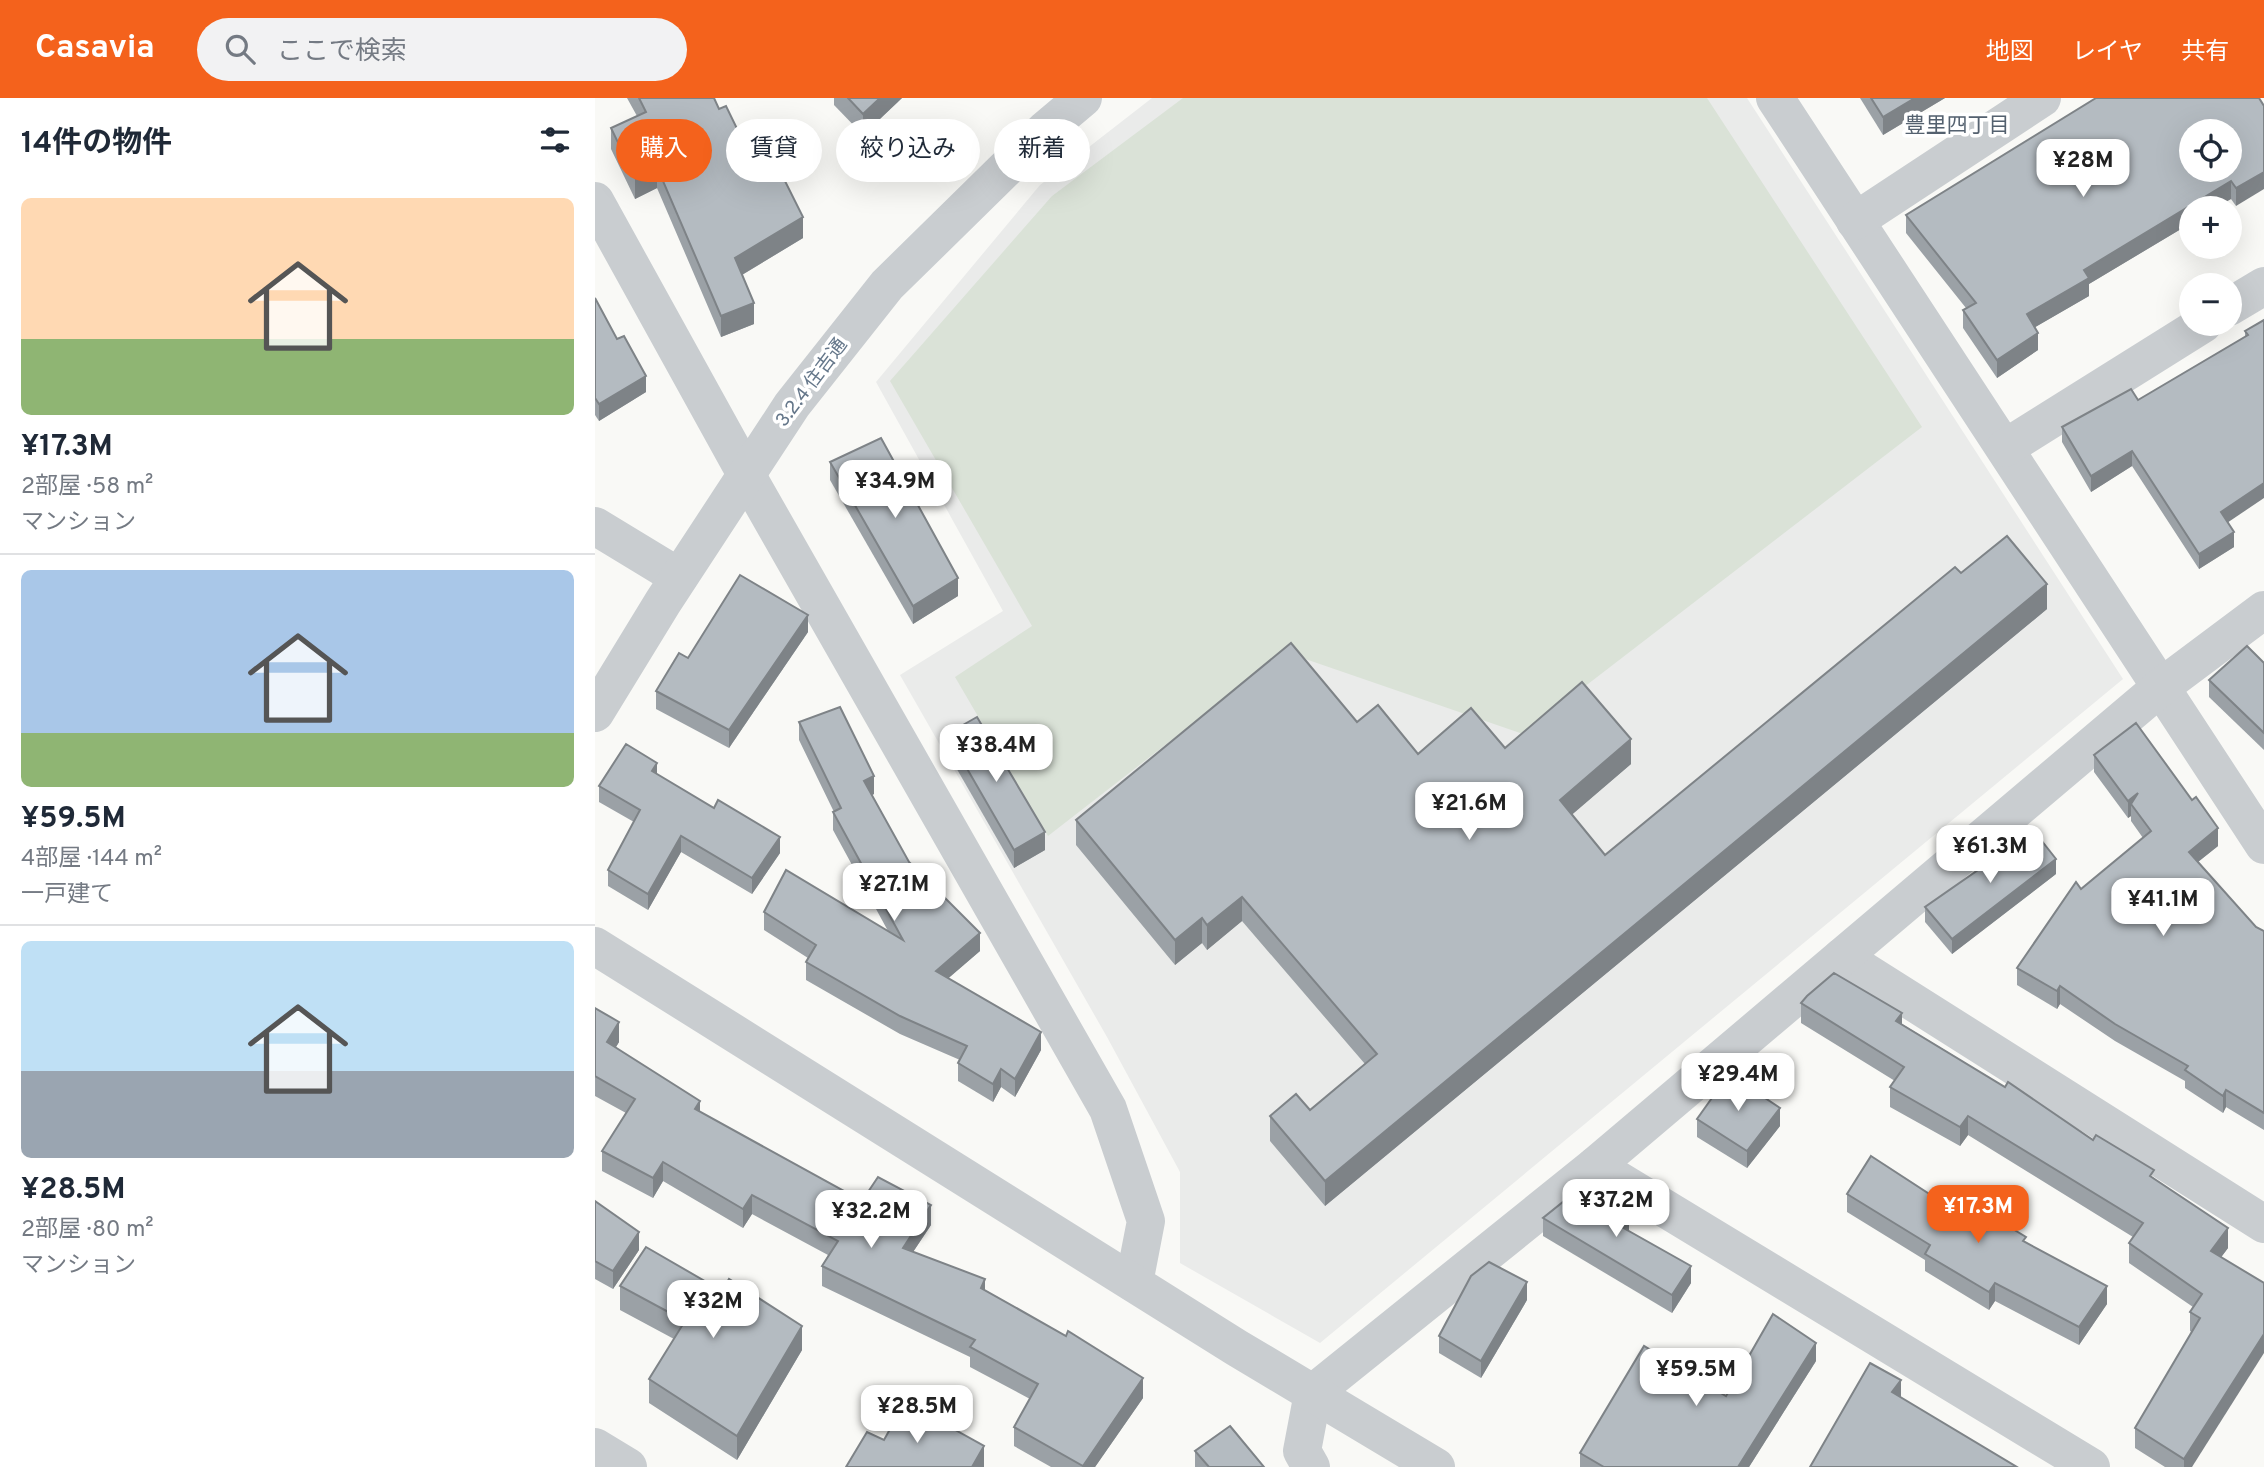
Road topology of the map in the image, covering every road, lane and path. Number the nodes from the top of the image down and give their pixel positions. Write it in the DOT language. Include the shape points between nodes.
graph roads {
  1 [pos="1083,98"];
  2 [pos="1775,98"];
  3 [pos="2042,98"];
  4 [pos="595,201"];
  5 [pos="1855,221"];
  6 [pos="2264,286"];
  7 [pos="2242,299"];
  8 [pos="2184,336"];
  9 [pos="2004,448"];
  10 [pos="747,476"];
  11 [pos="595,526"];
  12 [pos="679,577"];
  13 [pos="2264,610"];
  14 [pos="2161,687"];
  15 [pos="595,713"];
  16 [pos="2264,845"];
  17 [pos="595,946"];
  18 [pos="1842,957"];
  19 [pos="1595,1166"];
  20 [pos="2264,1224"];
  21 [pos="1134,1283"];
  22 [pos="1313,1393"];
  23 [pos="1311,1467"];
  24 [pos="1436,1467"];
  25 [pos="2091,1467"];
  1 -- 10 [label="street, 3.2.4 住吉通" via="887,285 792,405"];
  2 -- 5 [label="street"];
  3 -- 5 [label="street"];
  4 -- 10 [label="street"];
  5 -- 9 [label="street"];
  6 -- 7 [label="street"];
  8 -- 9 [label="street"];
  9 -- 14 [label="street"];
  10 -- 12 [label="street, 3.2.4 住吉通"];
  10 -- 21 [label="street" via="1108,1109 1146,1221"];
  11 -- 12 [label="street"];
  12 -- 15 [label="street, 3.2.4 住吉通"];
  13 -- 14 [label="street"];
  14 -- 16 [label="street"];
  14 -- 18 [label="street"];
  17 -- 21 [label="street"];
  18 -- 19 [label="street"];
  18 -- 20 [label="street"];
  19 -- 22 [label="street"];
  19 -- 25 [label="street"];
  21 -- 22 [label="street"];
  22 -- 23 [label="street" via="1302,1451"];
  22 -- 24 [label="street"];
}
